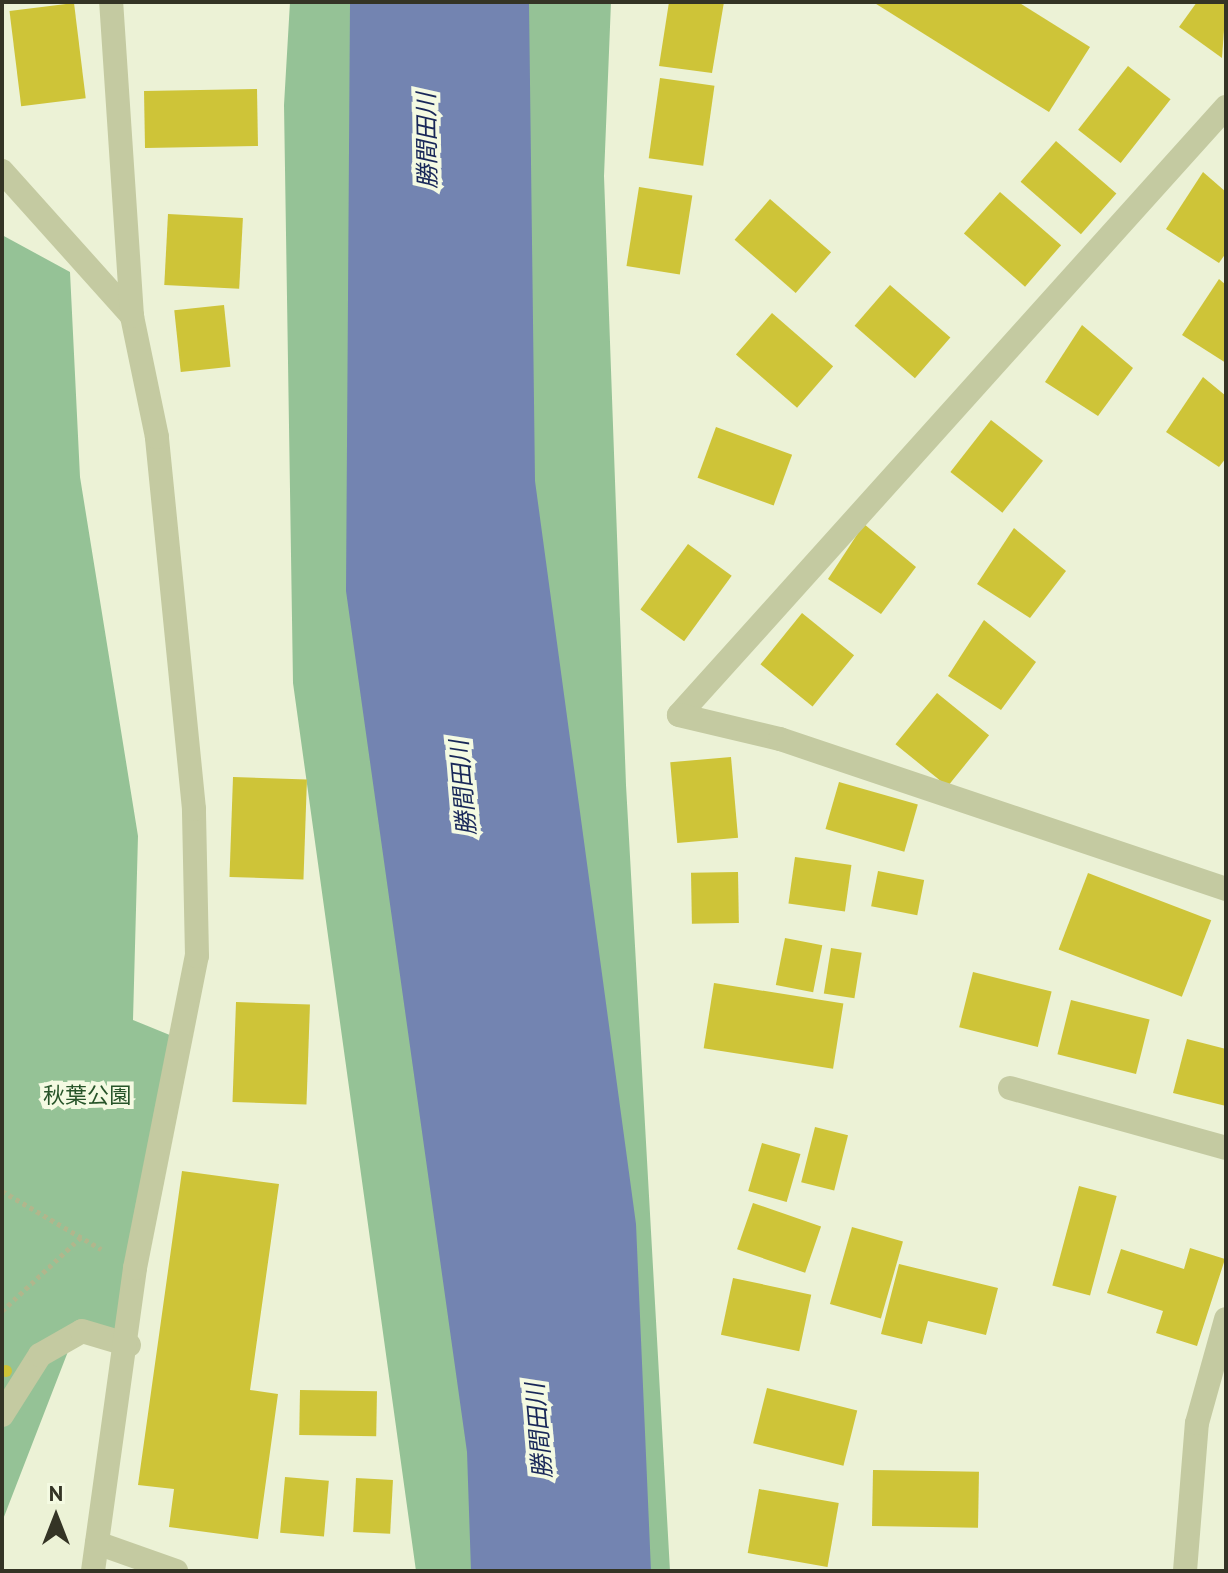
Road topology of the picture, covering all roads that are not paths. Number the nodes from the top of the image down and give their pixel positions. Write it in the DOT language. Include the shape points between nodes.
graph roads {
  1 [pos="111,2"];
  2 [pos="1226,107"];
  3 [pos="2,171"];
  4 [pos="132,316"];
  5 [pos="1226,889"];
  6 [pos="1010,1088"];
  7 [pos="1226,1148"];
  8 [pos="1226,1319"];
  9 [pos="129,1345"];
  10 [pos="2,1415"];
  11 [pos="97,1543"];
  12 [pos="93,1571"];
  13 [pos="176,1571"];
  14 [pos="1185,1571"];
  1 -- 4 [label="street"];
  2 -- 5 [label="street" via="679,715 780,739"];
  3 -- 4 [label="street"];
  4 -- 9 [label="street" via="157,437 194,809 197,956 135,1268"];
  6 -- 7 [label="street"];
  8 -- 14 [label="street" via="1197,1423"];
  9 -- 10 [label="street" via="82,1331 40,1355"];
  9 -- 11 [label="street" via="112,1410"];
  11 -- 12 [label="street"];
  11 -- 13 [label="street"];
}
